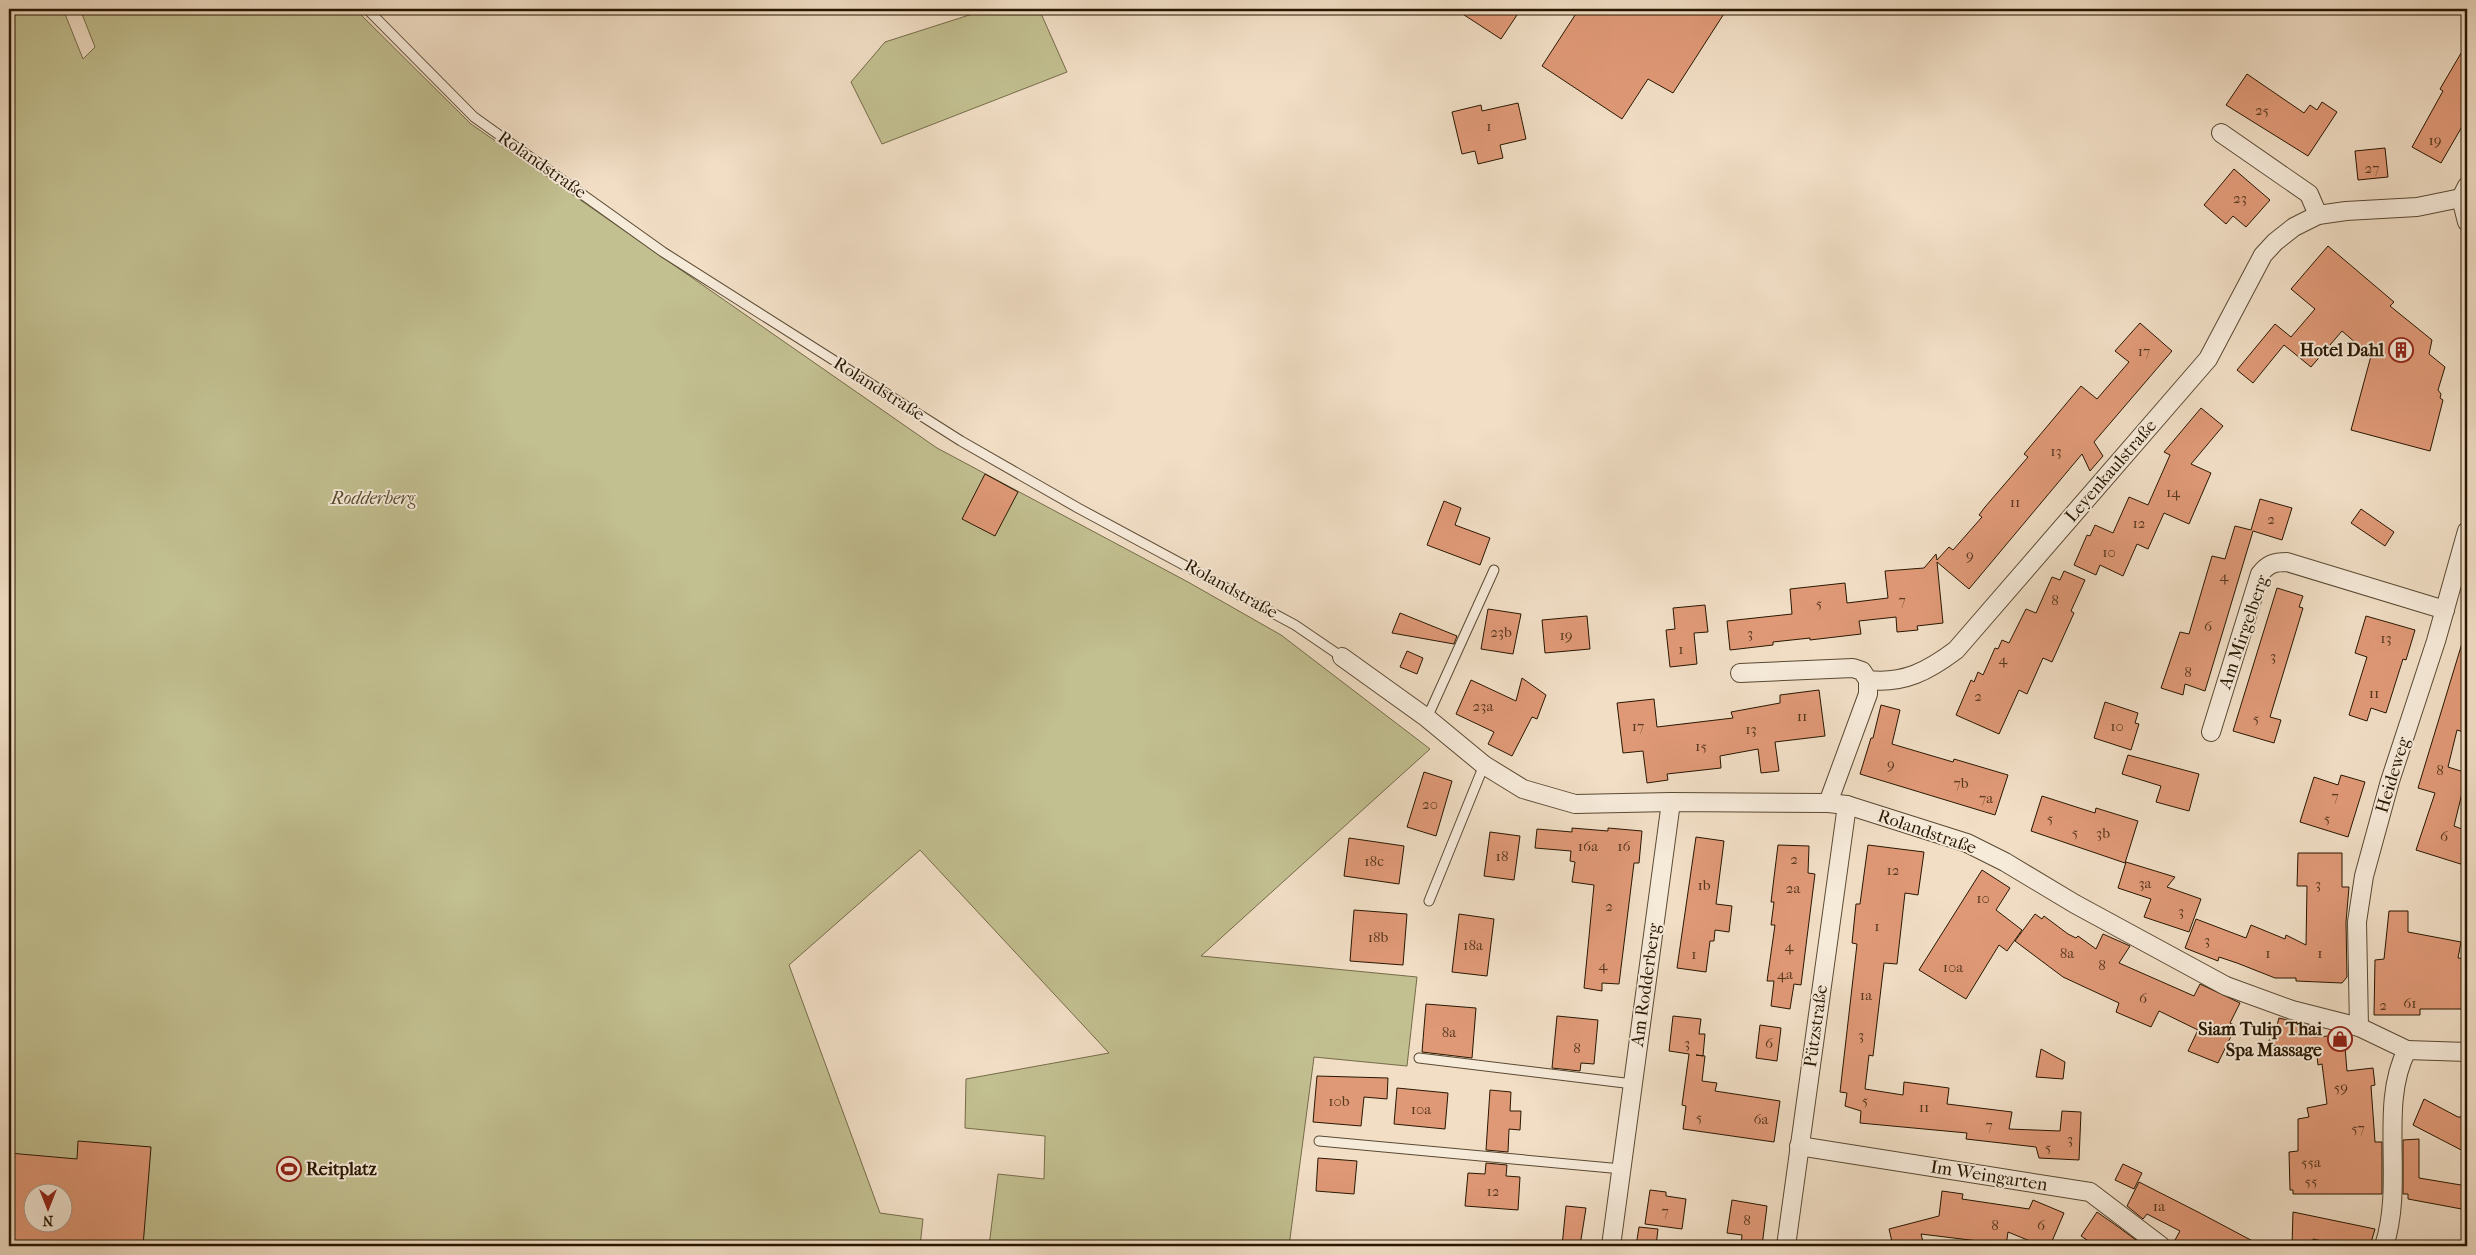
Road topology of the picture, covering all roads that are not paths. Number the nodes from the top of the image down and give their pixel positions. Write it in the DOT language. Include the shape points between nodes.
graph roads {
  1 [pos="367,9"];
  2 [pos="2221,134"];
  3 [pos="2464,192"];
  4 [pos="2318,215"];
  5 [pos="2467,222"];
  6 [pos="2467,531"];
  7 [pos="1494,570"];
  8 [pos="2444,610"];
  9 [pos="1342,657"];
  10 [pos="1740,673"];
  11 [pos="1868,680"];
  12 [pos="1427,718"];
  13 [pos="2211,732"];
  14 [pos="1484,765"];
  15 [pos="1671,802"];
  16 [pos="1828,803"];
  17 [pos="1847,805"];
  18 [pos="1429,901"];
  19 [pos="2359,1027"];
  20 [pos="2407,1050"];
  21 [pos="2467,1052"];
  22 [pos="1419,1058"];
  23 [pos="1633,1084"];
  24 [pos="1319,1141"];
  25 [pos="1799,1146"];
  26 [pos="1622,1169"];
  27 [pos="1611,1246"];
  28 [pos="1786,1246"];
  29 [pos="2161,1246"];
  30 [pos="2384,1246"];
  1 -- 9 [label="lane, Rolandstraße" via="474,117 663,252 961,441 1295,625"];
  2 -- 4 [label="street" via="2309,194"];
  3 -- 4 [label="street, Leyenkaulstraße" via="2417,206"];
  3 -- 5 [label="street"];
  4 -- 11 [label="street, Leyenkaulstraße" via="2294,227 2263,255 2208,359 1956,650 1932,668 1907,678 1887,682"];
  6 -- 8 [label="street, Heideweg"];
  7 -- 12 [label="lane"];
  8 -- 13 [label="street, Am Mirgelberg" via="2287,562 2267,566 2260,574"];
  8 -- 19 [label="street, Heideweg" via="2390,780 2364,876 2358,922"];
  9 -- 12 [label="street, Rolandstraße"];
  10 -- 11 [label="street, Leyenkaulstraße" via="1853,668 1862,671"];
  11 -- 16 [label="street" via="1868,694"];
  12 -- 14 [label="street, Rolandstraße"];
  14 -- 15 [label="street, Rolandstraße" via="1522,788 1574,804"];
  14 -- 18 [label="lane"];
  15 -- 16 [label="street, Rolandstraße"];
  15 -- 23 [label="street, Am Rodderberg"];
  16 -- 17 [label="street, Rolandstraße"];
  17 -- 19 [label="street, Rolandstraße" via="1975,847 2226,986 2292,1010"];
  17 -- 25 [label="street, Pützstraße"];
  19 -- 20 [label="street, Rolandstraße"];
  20 -- 21 [label="street"];
  20 -- 30 [label="street" via="2398,1066 2393,1089 2393,1206"];
  22 -- 23 [label="lane"];
  23 -- 26 [label="street, Am Rodderberg"];
  24 -- 26 [label="lane"];
  25 -- 28 [label="street, Pützstraße"];
  25 -- 29 [label="street, Im Weingarten" via="2090,1192"];
  26 -- 27 [label="street, Am Rodderberg"];
}
